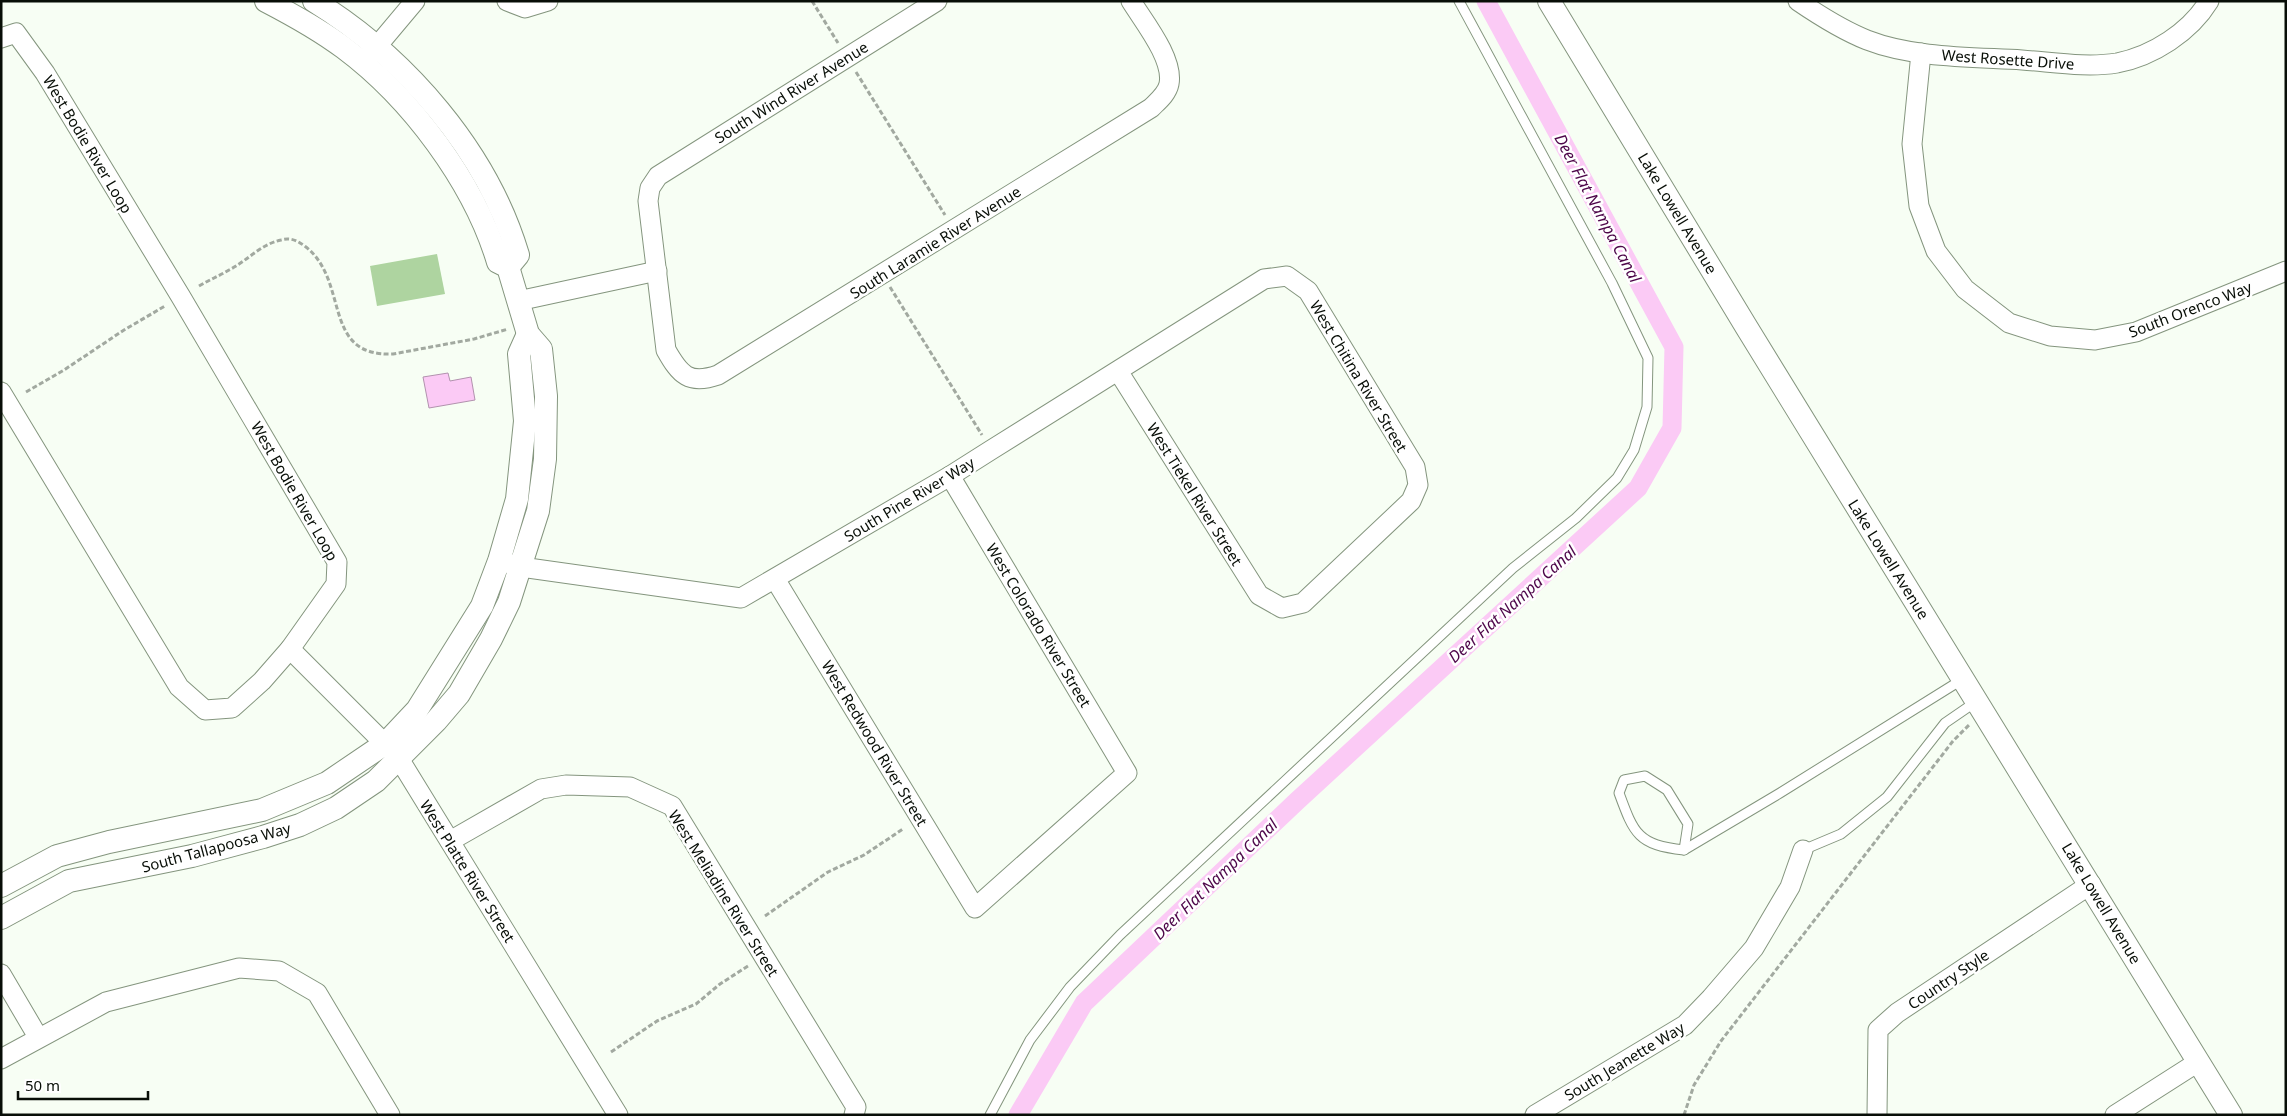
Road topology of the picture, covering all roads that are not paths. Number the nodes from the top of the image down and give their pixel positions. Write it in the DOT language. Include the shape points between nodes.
graph roads {
  1 [pos="266,1"];
  2 [pos="314,1"];
  3 [pos="415,1"];
  4 [pos="507,1"];
  5 [pos="548,1"];
  6 [pos="937,1"];
  7 [pos="1131,1"];
  8 [pos="1459,1"];
  9 [pos="1549,1"];
  10 [pos="1798,1"];
  11 [pos="2209,1"];
  12 [pos="1,38"];
  13 [pos="1921,53"];
  14 [pos="369,56"];
  15 [pos="657,271"];
  16 [pos="2286,271"];
  17 [pos="1287,276"];
  18 [pos="518,301"];
  19 [pos="527,330"];
  20 [pos="1118,371"];
  21 [pos="1,392"];
  22 [pos="950,476"];
  23 [pos="499,561"];
  24 [pos="521,567"];
  25 [pos="775,578"];
  26 [pos="1282,608"];
  27 [pos="290,649"];
  28 [pos="1963,679"];
  29 [pos="1980,705"];
  30 [pos="392,750"];
  31 [pos="450,841"];
  32 [pos="1684,850"];
  33 [pos="1803,850"];
  34 [pos="2091,884"];
  35 [pos="1,886"];
  36 [pos="975,908"];
  37 [pos="1,918"];
  38 [pos="1,974"];
  39 [pos="38,1037"];
  40 [pos="1,1060"];
  41 [pos="2198,1062"];
  42 [pos="855,1111"];
  43 [pos="390,1115"];
  44 [pos="618,1115"];
  45 [pos="990,1115"];
  46 [pos="1535,1115"];
  47 [pos="1878,1115"];
  48 [pos="2115,1115"];
  49 [pos="2231,1115"];
  1 -- 14 [label="street, South Tallapoosa Way"];
  2 -- 14 [label="street, South Tallapoosa Way" via="354,28"];
  3 -- 14 [label="street"];
  4 -- 5 [label="street" via="524,8"];
  6 -- 15 [label="street, South Wind River Avenue" via="658,176 650,188 648,201"];
  7 -- 15 [label="street, South Laramie River Avenue" via="1165,56 1170,71 1164,96 1151,108 718,375 704,380 689,378 675,367 666,350"];
  8 -- 45 [label="lane" via="1612,282 1648,358 1647,407 1634,450 1617,478 1576,518 1505,574 1128,928 1070,987 1030,1040"];
  9 -- 28 [label="street, Lake Lowell Avenue"];
  10 -- 13 [label="street, West Rosette Drive" via="1833,24 1869,41"];
  11 -- 13 [label="street, West Rosette Drive" via="2200,16 2175,37 2145,54 2116,63 2082,64"];
  12 -- 27 [label="street, West Bodie River Loop" via="16,33 45,73 338,562 336,584"];
  13 -- 16 [label="street, South Orenco Way" via="1912,144 1919,206 1936,251 1965,289 2009,323 2050,336 2095,340 2136,332"];
  14 -- 18 [label="street, South Tallapoosa Way" via="383,82 423,127 456,172 477,211 498,262 508,267"];
  15 -- 18 [label="street"];
  17 -- 20 [label="street, South Pine River Way" via="1264,279"];
  17 -- 26 [label="street, West Chitina River Street" via="1308,291 1415,467 1418,485 1411,501 1303,603"];
  18 -- 19 [label="street, South Tallapoosa Way"];
  19 -- 23 [label="street, South Tallapoosa Way" via="519,354 525,421 516,499"];
  19 -- 24 [label="street, South Tallapoosa Way" via="541,350 546,396 545,459 538,511"];
  20 -- 22 [label="street, South Pine River Way"];
  20 -- 26 [label="street, West Tiekel River Street" via="1259,595"];
  21 -- 27 [label="street, West Bodie River Loop" via="180,687 205,710 232,708"];
  22 -- 25 [label="street, South Pine River Way"];
  22 -- 36 [label="street, West Colorado River Street" via="1127,773"];
  23 -- 24 [label="street, South Pine River Way"];
  23 -- 30 [label="street, South Tallapoosa Way" via="482,606"];
  24 -- 25 [label="street, South Pine River Way" via="741,598"];
  24 -- 30 [label="street, South Tallapoosa Way" via="491,639 459,694 436,721"];
  25 -- 36 [label="street, West Redwood River Street"];
  27 -- 30 [label="street, West Platte River Street"];
  28 -- 29 [label="street, Lake Lowell Avenue"];
  28 -- 32 [label="lane"];
  29 -- 33 [label="lane" via="1945,723 1877,808 1841,834"];
  29 -- 34 [label="street, Lake Lowell Avenue"];
  30 -- 31 [label="street, West Platte River Street"];
  30 -- 35 [label="street, South Tallapoosa Way" via="327,783 262,810 57,856"];
  30 -- 37 [label="street, South Tallapoosa Way" via="376,781 336,808 300,825 192,856 69,881"];
  31 -- 42 [label="street, West Meliadine River Street" via="541,789 566,785 630,787 672,806"];
  31 -- 44 [label="street, West Platte River Street"];
  32 -- 32 [label="lane" via="1663,848 1645,841 1631,825 1618,793 1624,780 1645,776 1667,790 1688,824"];
  33 -- 46 [label="street, South Jeanette Way" via="1790,888 1754,948 1685,1025"];
  34 -- 41 [label="street, Lake Lowell Avenue"];
  34 -- 47 [label="street, Country Style" via="1897,1013 1878,1030"];
  38 -- 39 [label="street"];
  39 -- 40 [label="street"];
  39 -- 43 [label="street" via="106,1002 239,968 279,971 316,993"];
  41 -- 48 [label="street"];
  41 -- 49 [label="street, Lake Lowell Avenue"];
}
